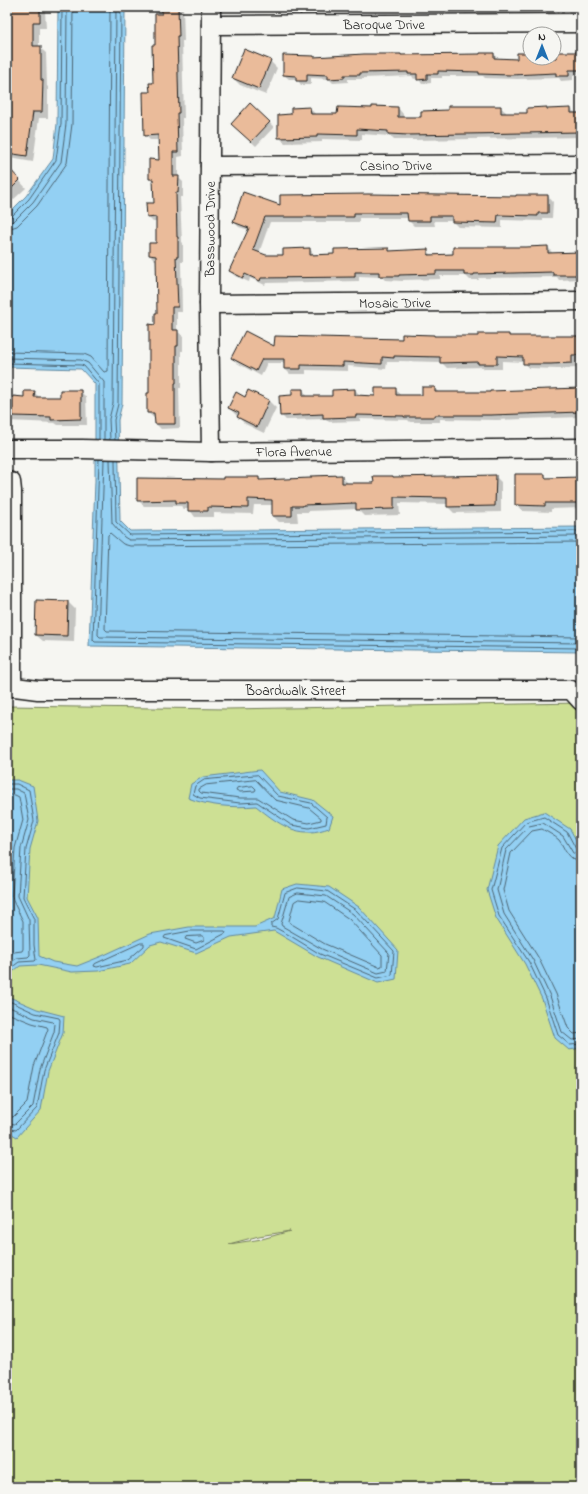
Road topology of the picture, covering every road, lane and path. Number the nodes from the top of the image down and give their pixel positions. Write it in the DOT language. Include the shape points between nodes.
graph roads {
  1 [pos="211,7"];
  2 [pos="581,22"];
  3 [pos="210,26"];
  4 [pos="581,164"];
  5 [pos="210,166"];
  6 [pos="581,302"];
  7 [pos="209,304"];
  8 [pos="581,448"];
  9 [pos="7,449"];
  10 [pos="210,452"];
  11 [pos="7,480"];
  12 [pos="9,687"];
  13 [pos="581,701"];
  1 -- 3 [label="street, Basswood Drive"];
  2 -- 3 [label="street, Baroque Drive"];
  3 -- 5 [label="street, Basswood Drive"];
  4 -- 5 [label="street, Casino Drive"];
  5 -- 7 [label="street, Basswood Drive"];
  6 -- 7 [label="street, Mosaic Drive"];
  7 -- 10 [label="street, Basswood Drive"];
  8 -- 10 [label="street, Flora Avenue"];
  9 -- 10 [label="street, Flora Avenue"];
  11 -- 12 [label="street" via="11,482 12,491"];
  12 -- 13 [label="street, Boardwalk Street" via="38,690 571,690"];
}
